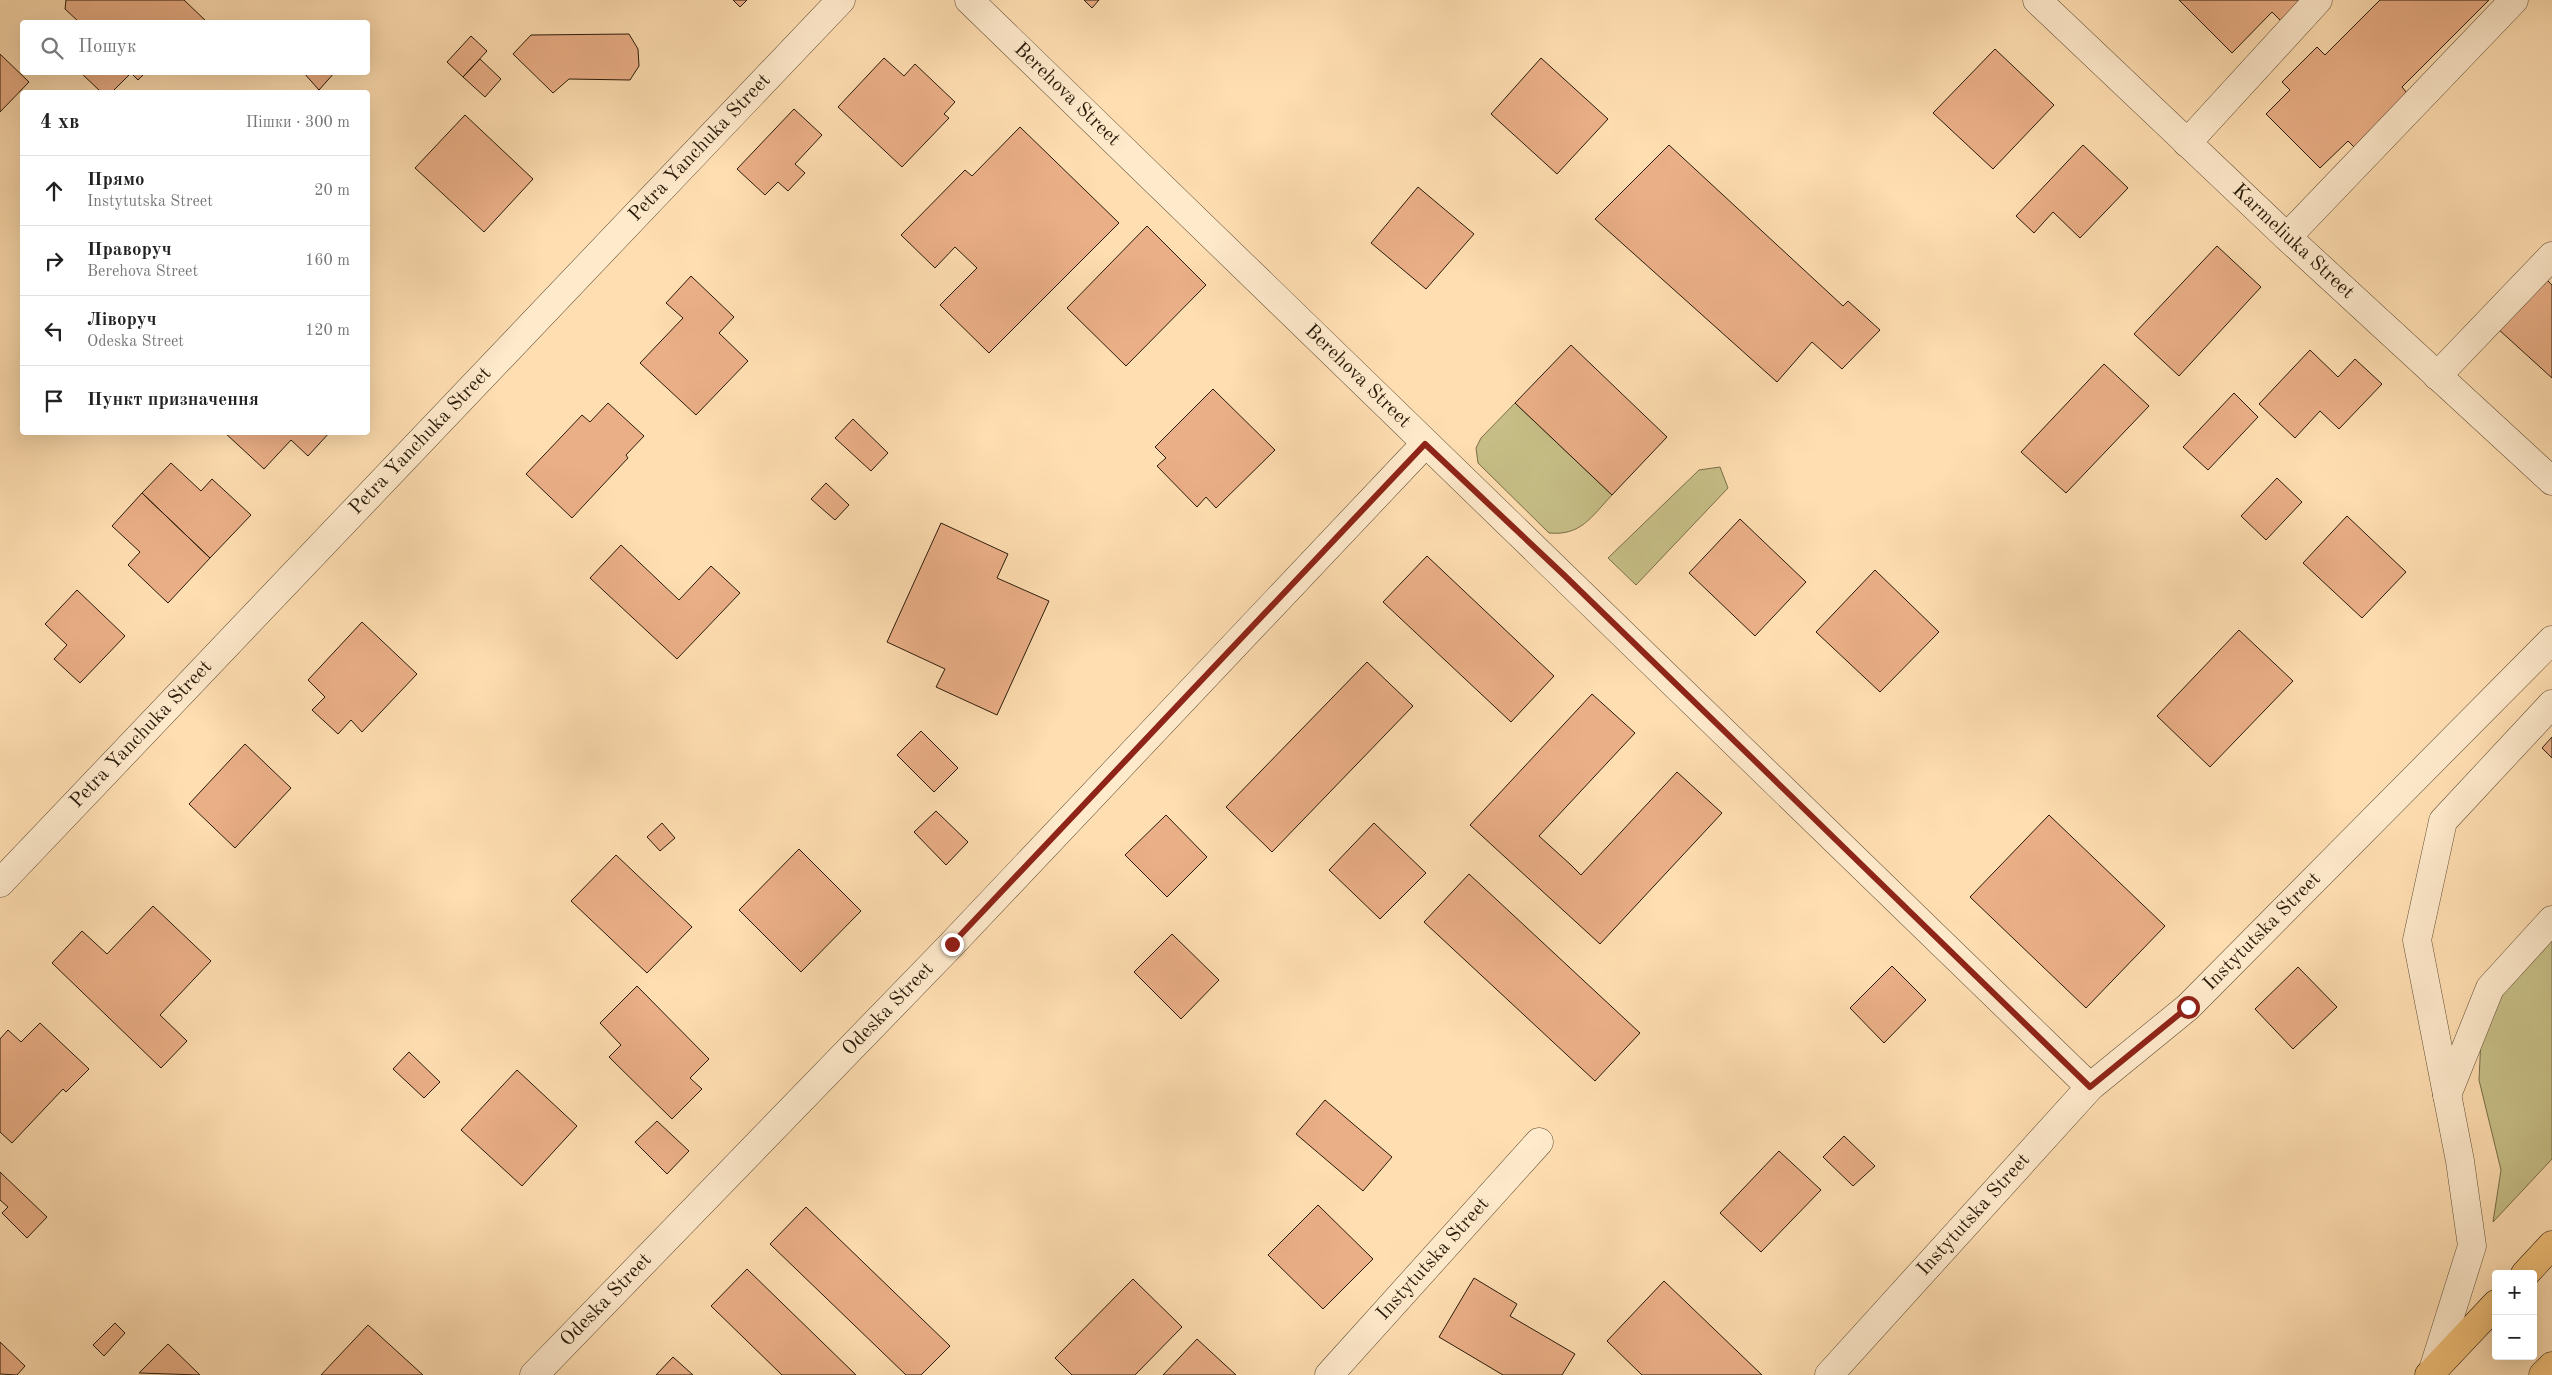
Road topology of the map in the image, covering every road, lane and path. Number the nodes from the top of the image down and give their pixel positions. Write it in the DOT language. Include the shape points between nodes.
graph roads {
  1 [pos="841,0"];
  2 [pos="969,0"];
  3 [pos="2037,0"];
  4 [pos="2318,0"];
  5 [pos="2514,0"];
  6 [pos="2187,143"];
  7 [pos="2287,238"];
  8 [pos="2552,256"];
  9 [pos="2437,376"];
  10 [pos="1425,444"];
  11 [pos="2552,482"];
  12 [pos="2552,640"];
  13 [pos="2552,704"];
  14 [pos="0,883"];
  15 [pos="2552,920"];
  16 [pos="2090,1087"];
  17 [pos="2447,1095"];
  18 [pos="1539,1142"];
  19 [pos="2552,1245"];
  20 [pos="2529,1270"];
  21 [pos="2492,1308"];
  22 [pos="2552,1366"];
  23 [pos="2431,1372"];
  24 [pos="534,1375"];
  25 [pos="1329,1375"];
  26 [pos="1829,1375"];
  27 [pos="2543,1375"];
  1 -- 14 [label="street, Petra Yanchuka Street"];
  2 -- 10 [label="street, Berehova Street"];
  3 -- 6 [label="street, Karmeliuka Street"];
  4 -- 6 [label="street"];
  5 -- 7 [label="street"];
  6 -- 7 [label="street, Karmeliuka Street"];
  7 -- 9 [label="street, Karmeliuka Street"];
  8 -- 9 [label="street"];
  9 -- 11 [label="street, Karmeliuka Street"];
  10 -- 16 [label="street, Berehova Street"];
  10 -- 24 [label="street, Odeska Street" via="952,944"];
  12 -- 16 [label="street, Instytutska Street" via="2188,1007"];
  13 -- 17 [label="street" via="2443,821 2417,940"];
  15 -- 17 [label="street" via="2490,988"];
  16 -- 26 [label="street, Instytutska Street"];
  17 -- 23 [label="street" via="2472,1246"];
  18 -- 25 [label="street, Instytutska Street"];
  19 -- 20 [label="highway"];
  21 -- 23 [label="highway"];
  22 -- 27 [label="highway"];
}
